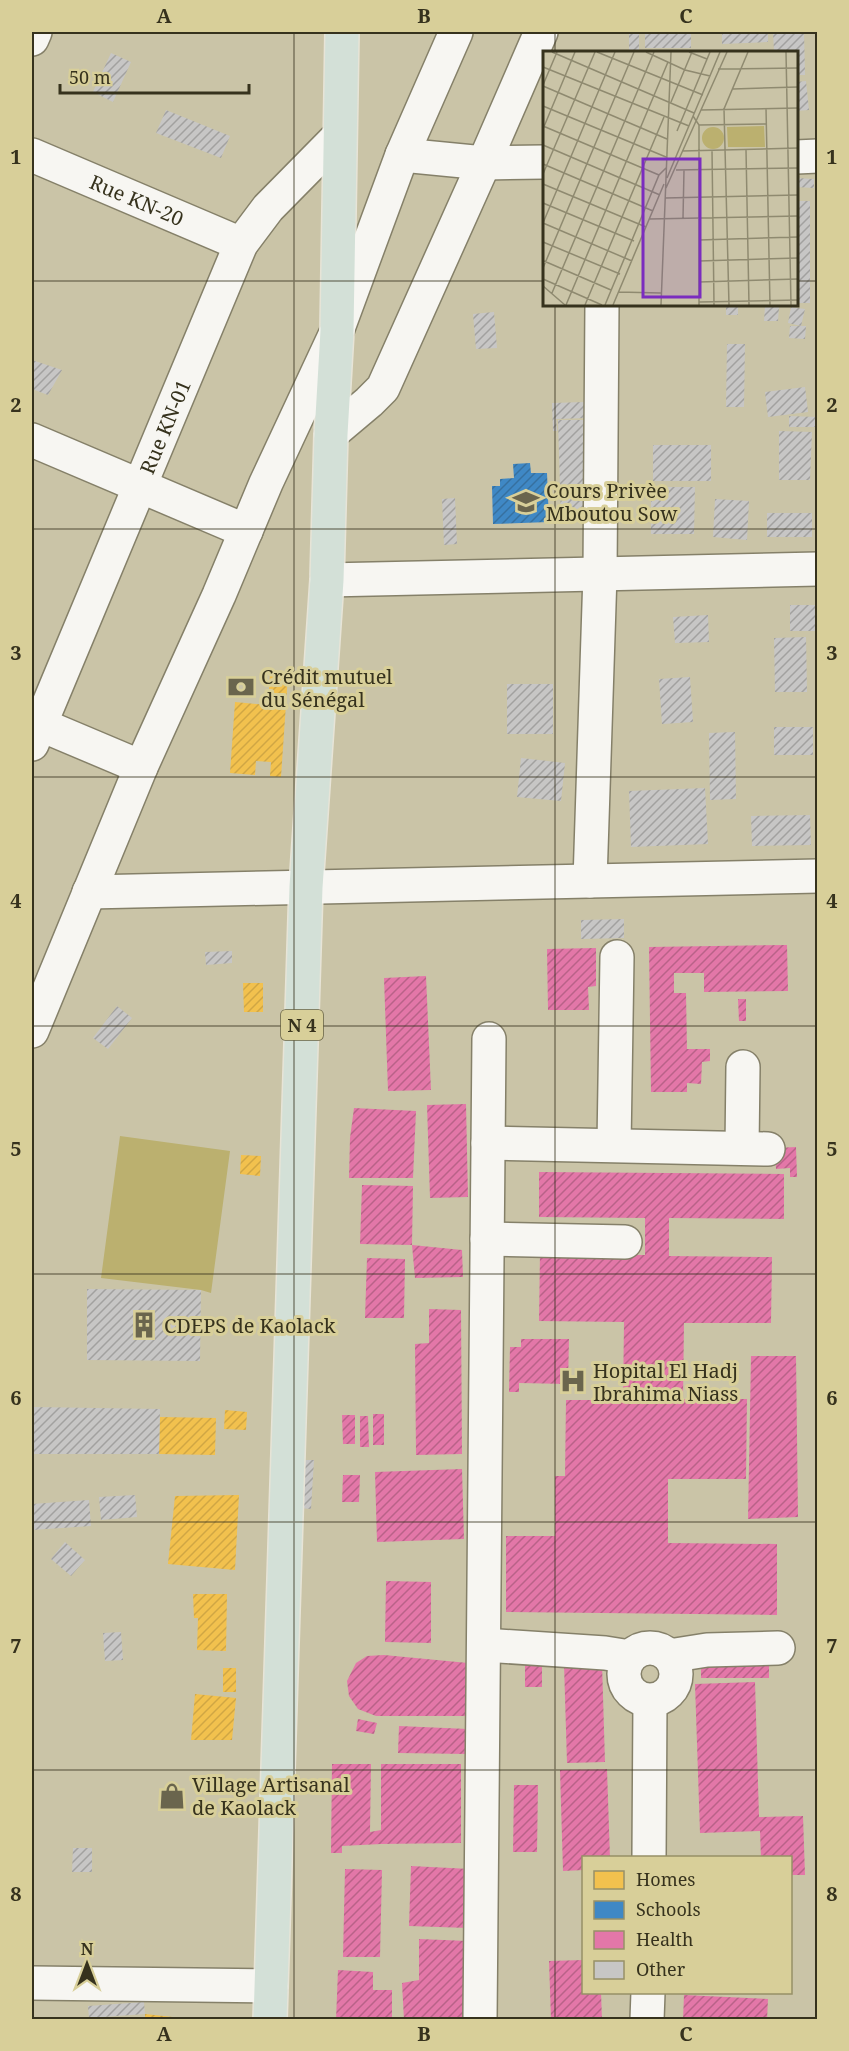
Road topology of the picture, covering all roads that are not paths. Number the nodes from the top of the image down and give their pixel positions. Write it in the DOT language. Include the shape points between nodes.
graph roads {
  1 [pos="35,32"];
  2 [pos="342,32"];
  3 [pos="456,32"];
  4 [pos="541,32"];
  5 [pos="32,39"];
  6 [pos="339,136"];
  7 [pos="32,155"];
  8 [pos="402,155"];
  9 [pos="818,156"];
  10 [pos="798,157"];
  11 [pos="543,162"];
  12 [pos="484,163"];
  13 [pos="242,244"];
  14 [pos="602,306"];
  15 [pos="337,331"];
  16 [pos="331,434"];
  17 [pos="32,440"];
  18 [pos="140,486"];
  19 [pos="246,531"];
  20 [pos="818,569"];
  21 [pos="600,574"];
  22 [pos="327,580"];
  23 [pos="34,730"];
  24 [pos="141,767"];
  25 [pos="818,876"];
  26 [pos="590,881"];
  27 [pos="306,887"];
  28 [pos="89,892"];
  29 [pos="617,957"];
  30 [pos="34,1020"];
  31 [pos="489,1039"];
  32 [pos="743,1067"];
  33 [pos="488,1143"];
  34 [pos="614,1145"];
  35 [pos="487,1239"];
  36 [pos="625,1242"];
  37 [pos="484,1645"];
  38 [pos="778,1648"];
  39 [pos="669,1656"];
  40 [pos="630,1657"];
  41 [pos="650,1701"];
  42 [pos="649,1856"];
  43 [pos="32,1983"];
  44 [pos="271,1986"];
  45 [pos="648,1994"];
  46 [pos="270,2019"];
  47 [pos="480,2019"];
  48 [pos="647,2019"];
  1 -- 5 [label="street"];
  2 -- 6 [label="main road, N 4"];
  3 -- 8 [label="street"];
  4 -- 12 [label="street"];
  6 -- 13 [label="street, Rue KN-01" via="267,208"];
  6 -- 15 [label="main road, N 4"];
  7 -- 13 [label="street, Rue KN-20"];
  8 -- 12 [label="street"];
  8 -- 15 [label="street"];
  9 -- 10 [label="street"];
  11 -- 12 [label="street"];
  12 -- 16 [label="street" via="383,388"];
  13 -- 18 [label="street, Rue KN-01"];
  14 -- 21 [label="street"];
  15 -- 16 [label="main road, N 4"];
  15 -- 19 [label="street"];
  16 -- 22 [label="main road, N 4"];
  17 -- 18 [label="street"];
  18 -- 19 [label="street"];
  18 -- 23 [label="street, Rue KN-01"];
  19 -- 24 [label="street"];
  20 -- 21 [label="street"];
  21 -- 22 [label="street"];
  21 -- 26 [label="street"];
  22 -- 27 [label="main road, N 4"];
  23 -- 24 [label="street"];
  24 -- 28 [label="street"];
  25 -- 26 [label="street"];
  26 -- 27 [label="street"];
  27 -- 28 [label="street"];
  27 -- 44 [label="main road, N 4"];
  28 -- 30 [label="street"];
  29 -- 34 [label="street"];
  31 -- 33 [label="street"];
  32 -- 34 [label="street" via="755,1149"];
  33 -- 34 [label="street"];
  33 -- 35 [label="street"];
  35 -- 36 [label="street"];
  35 -- 37 [label="street"];
  37 -- 40 [label="street"];
  37 -- 47 [label="street"];
  38 -- 39 [label="street" via="707,1650"];
  39 -- 40 [label="street" via="649,1648"];
  39 -- 41 [label="street" via="677,1675 674,1685 669,1693"];
  40 -- 41 [label="street" via="623,1676 626,1686 632,1694"];
  41 -- 42 [label="street"];
  43 -- 44 [label="street"];
  44 -- 46 [label="main road, N 4"];
  45 -- 48 [label="street"];
}
